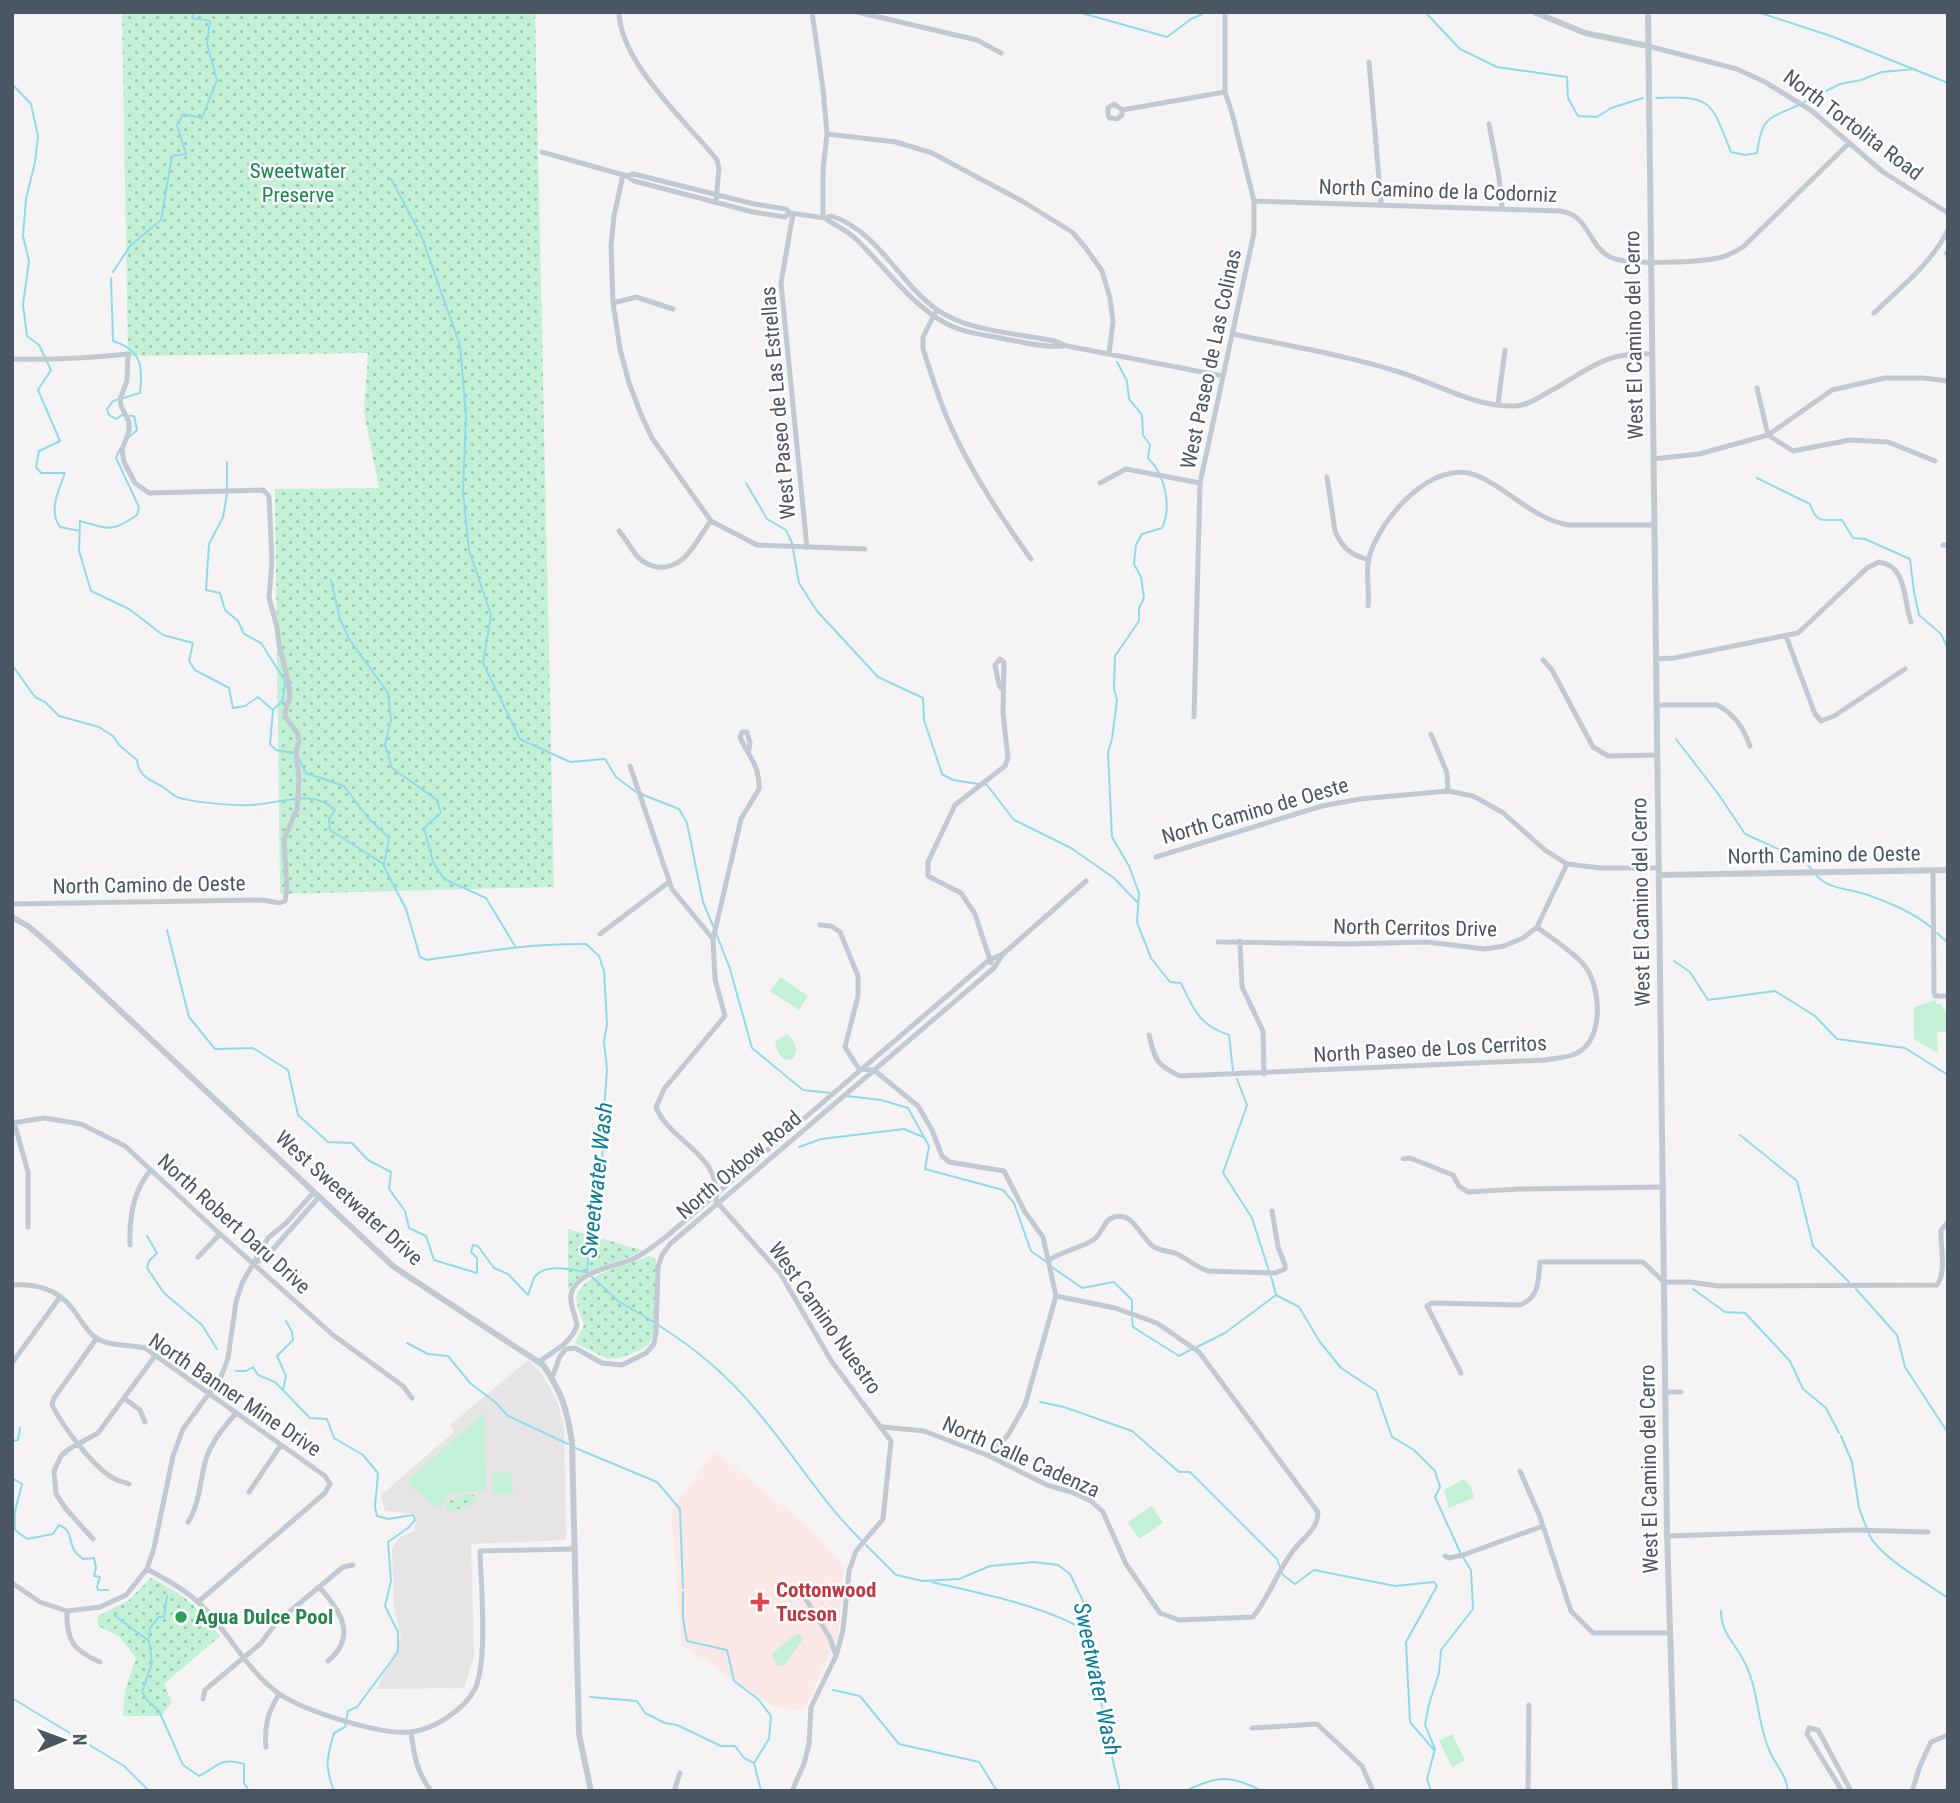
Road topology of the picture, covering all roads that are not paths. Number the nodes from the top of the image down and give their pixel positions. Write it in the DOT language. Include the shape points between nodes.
graph roads {
  1 [pos="619,12"];
  2 [pos="812,12"];
  3 [pos="857,12"];
  4 [pos="1225,12"];
  5 [pos="1534,12"];
  6 [pos="1648,12"];
  7 [pos="1648,47"];
  8 [pos="1001,53"];
  9 [pos="1369,62"];
  10 [pos="1225,92"];
  11 [pos="1122,110"];
  12 [pos="1489,124"];
  13 [pos="827,134"];
  14 [pos="1849,144"];
  15 [pos="542,152"];
  16 [pos="625,175"];
  17 [pos="717,198"];
  18 [pos="1254,201"];
  19 [pos="1381,203"];
  20 [pos="1502,208"];
  21 [pos="1948,213"];
  22 [pos="792,214"];
  23 [pos="824,217"];
  24 [pos="1948,230"];
  25 [pos="1651,261"];
  26 [pos="613,303"];
  27 [pos="673,309"];
  28 [pos="935,312"];
  29 [pos="1874,313"];
  30 [pos="1233,334"];
  31 [pos="1504,350"];
  32 [pos="1109,354"];
  33 [pos="1652,354"];
  34 [pos="12,359"];
  35 [pos="1223,376"];
  36 [pos="1948,381"];
  37 [pos="1757,388"];
  38 [pos="1499,404"];
  39 [pos="1768,435"];
  40 [pos="1653,459"];
  41 [pos="1935,461"];
  42 [pos="1327,477"];
  43 [pos="1100,483"];
  44 [pos="1200,483"];
  45 [pos="711,521"];
  46 [pos="1654,525"];
  47 [pos="619,531"];
  48 [pos="807,548"];
  49 [pos="865,549"];
  50 [pos="1031,559"];
  51 [pos="1369,560"];
  52 [pos="1368,606"];
  53 [pos="1911,622"];
  54 [pos="1786,636"];
  55 [pos="1656,659"];
  56 [pos="1543,660"];
  57 [pos="1905,669"];
  58 [pos="1002,689"];
  59 [pos="1657,705"];
  60 [pos="1194,717"];
  61 [pos="1431,734"];
  62 [pos="1750,746"];
  63 [pos="749,750"];
  64 [pos="1657,755"];
  65 [pos="630,766"];
  66 [pos="1448,791"];
  67 [pos="1156,857"];
  68 [pos="1567,864"];
  69 [pos="1933,870"];
  70 [pos="1948,870"];
  71 [pos="1659,871"];
  72 [pos="1086,881"];
  73 [pos="669,882"];
  74 [pos="12,904"];
  75 [pos="12,917"];
  76 [pos="820,925"];
  77 [pos="1537,927"];
  78 [pos="600,934"];
  79 [pos="713,939"];
  80 [pos="1218,942"];
  81 [pos="1240,942"];
  82 [pos="1003,954"];
  83 [pos="989,960"];
  84 [pos="994,968"];
  85 [pos="1948,996"];
  86 [pos="1149,1035"];
  87 [pos="859,1069"];
  88 [pos="874,1070"];
  89 [pos="1264,1074"];
  90 [pos="13,1122"];
  91 [pos="1403,1159"];
  92 [pos="151,1170"];
  93 [pos="1663,1187"];
  94 [pos="717,1193"];
  95 [pos="316,1194"];
  96 [pos="719,1204"];
  97 [pos="1272,1211"];
  98 [pos="1948,1222"];
  99 [pos="28,1227"];
  100 [pos="220,1234"];
  101 [pos="130,1245"];
  102 [pos="198,1257"];
  103 [pos="1049,1260"];
  104 [pos="253,1264"];
  105 [pos="1664,1282"];
  106 [pos="12,1285"];
  107 [pos="1056,1296"];
  108 [pos="60,1297"];
  109 [pos="97,1339"];
  110 [pos="155,1356"];
  111 [pos="539,1362"];
  112 [pos="12,1363"];
  113 [pos="1461,1373"];
  114 [pos="552,1378"];
  115 [pos="1665,1392"];
  116 [pos="1681,1392"];
  117 [pos="209,1393"];
  118 [pos="412,1398"];
  119 [pos="125,1399"];
  120 [pos="236,1413"];
  121 [pos="145,1422"];
  122 [pos="883,1427"];
  123 [pos="79,1444"];
  124 [pos="281,1445"];
  125 [pos="989,1456"];
  126 [pos="1520,1471"];
  127 [pos="129,1484"];
  128 [pos="249,1492"];
  129 [pos="188,1522"];
  130 [pos="1543,1526"];
  131 [pos="1928,1532"];
  132 [pos="1667,1536"];
  133 [pos="93,1539"];
  134 [pos="573,1549"];
  135 [pos="1445,1556"];
  136 [pos="354,1564"];
  137 [pos="147,1569"];
  138 [pos="12,1583"];
  139 [pos="319,1587"];
  140 [pos="799,1588"];
  141 [pos="198,1602"];
  142 [pos="68,1611"];
  143 [pos="1670,1633"];
  144 [pos="836,1656"];
  145 [pos="244,1657"];
  146 [pos="100,1661"];
  147 [pos="328,1661"];
  148 [pos="279,1694"];
  149 [pos="203,1699"];
  150 [pos="451,1703"];
  151 [pos="1529,1704"];
  152 [pos="457,1709"];
  153 [pos="1252,1728"];
  154 [pos="411,1732"];
  155 [pos="1948,1735"];
  156 [pos="266,1747"];
  157 [pos="680,1773"];
  158 [pos="429,1788"];
  159 [pos="591,1791"];
  160 [pos="674,1791"];
  161 [pos="792,1791"];
  162 [pos="1373,1791"];
  163 [pos="1528,1791"];
  164 [pos="1675,1791"];
  165 [pos="1842,1791"];
  166 [pos="1851,1791"];
  167 [pos="1912,1791"];
  1 -- 17 [label="street" via="621,33 636,63 717,160"];
  2 -- 13 [label="street"];
  3 -- 8 [label="street" via="977,40"];
  4 -- 10 [label="street, West Paseo de Las Colinas"];
  5 -- 7 [label="street, North Tortolita Road" via="1582,32"];
  6 -- 7 [label="street, West El Camino del Cerro"];
  7 -- 14 [label="street, North Tortolita Road" via="1737,69 1765,82 1813,113"];
  7 -- 25 [label="street, West El Camino del Cerro"];
  9 -- 19 [label="street"];
  10 -- 11 [label="street"];
  10 -- 18 [label="street, West Paseo de Las Colinas"];
  12 -- 20 [label="street"];
  13 -- 23 [label="street"];
  13 -- 32 [label="street" via="896,142 932,153 1072,232 1102,271 1113,322"];
  14 -- 21 [label="street, North Tortolita Road" via="1883,172"];
  14 -- 25 [label="street, North Camino de la Codorniz" via="1735,252 1712,259"];
  15 -- 16 [label="street"];
  16 -- 17 [label="street" via="634,181"];
  16 -- 26 [label="street" via="613,225"];
  17 -- 22 [label="street" via="753,212"];
  18 -- 19 [label="street, North Camino de la Codorniz"];
  18 -- 30 [label="street, West Paseo de Las Colinas" via="1254,233"];
  19 -- 20 [label="street, North Camino de la Codorniz"];
  20 -- 25 [label="street, North Camino de la Codorniz" via="1566,212 1578,217 1609,257"];
  22 -- 23 [label="street"];
  22 -- 48 [label="street, West Paseo de Las Estrellas" via="781,283"];
  23 -- 28 [label="street" via="856,238 904,289"];
  24 -- 29 [label="street" via="1924,265"];
  25 -- 33 [label="street, West El Camino del Cerro"];
  26 -- 27 [label="street" via="636,297"];
  26 -- 45 [label="street" via="620,349 642,417"];
  28 -- 32 [label="street" via="948,325 965,331"];
  28 -- 50 [label="street" via="923,337 923,349 948,420 979,479"];
  30 -- 35 [label="street, West Paseo de Las Colinas"];
  30 -- 38 [label="street" via="1366,362"];
  31 -- 38 [label="street"];
  32 -- 35 [label="street"];
  33 -- 38 [label="street" via="1619,354 1531,402"];
  33 -- 40 [label="street, West El Camino del Cerro"];
  34 -- 74 [label="street, North Camino de Oeste" via="128,354 128,381 120,399 129,431 122,450 135,483 149,493 263,491 269,496 270,598 288,680 286,718 299,742 297,809 284,839 285,901"];
  35 -- 44 [label="street, West Paseo de Las Colinas"];
  36 -- 39 [label="street" via="1885,377 1832,390"];
  37 -- 39 [label="street"];
  39 -- 40 [label="street" via="1699,454"];
  39 -- 41 [label="street" via="1793,451 1850,440 1888,442"];
  40 -- 46 [label="street, West El Camino del Cerro"];
  42 -- 51 [label="street" via="1338,538 1346,550"];
  43 -- 44 [label="street" via="1126,469"];
  44 -- 60 [label="street, West Paseo de Las Colinas"];
  45 -- 47 [label="street" via="690,554 667,568 640,559"];
  45 -- 48 [label="street" via="757,545"];
  46 -- 51 [label="street" via="1556,523 1480,476 1457,471 1424,483 1386,523"];
  46 -- 55 [label="street, West El Camino del Cerro"];
  48 -- 49 [label="street"];
  51 -- 52 [label="street"];
  53 -- 54 [label="street" via="1899,575 1891,565 1879,562 1807,626"];
  54 -- 55 [label="street"];
  54 -- 57 [label="street" via="1821,721"];
  55 -- 59 [label="street, West El Camino del Cerro"];
  56 -- 64 [label="street" via="1593,747 1608,756"];
  58 -- 83 [label="street" via="1005,766 955,805 927,871 928,876 961,894 975,914"];
  59 -- 62 [label="street" via="1717,705 1739,722"];
  59 -- 64 [label="street, West El Camino del Cerro"];
  61 -- 66 [label="street" via="1447,773"];
  63 -- 79 [label="street" via="759,789 741,819"];
  64 -- 71 [label="street, West El Camino del Cerro"];
  65 -- 73 [label="street"];
  66 -- 67 [label="street, North Camino de Oeste" via="1331,804"];
  66 -- 68 [label="street, North Camino de Oeste" via="1473,796 1502,812"];
  68 -- 71 [label="street, North Camino de Oeste"];
  68 -- 77 [label="street"];
  69 -- 70 [label="street, North Camino de Oeste"];
  69 -- 71 [label="street, North Camino de Oeste"];
  69 -- 85 [label="street" via="1934,992"];
  71 -- 93 [label="street, West El Camino del Cerro"];
  72 -- 82 [label="street, North Oxbow Road"];
  73 -- 78 [label="street"];
  73 -- 79 [label="street"];
  75 -- 95 [label="street, West Sweetwater Drive" via="48,943"];
  76 -- 87 [label="street" via="839,932 858,976 858,996 845,1047"];
  77 -- 81 [label="street, North Cerritos Drive" via="1514,942 1485,949 1427,942"];
  77 -- 89 [label="street, North Paseo de Los Cerritos" via="1584,965 1598,994 1596,1027 1578,1053 1545,1060"];
  79 -- 94 [label="street" via="715,979 725,1016 664,1089 656,1107 662,1121 708,1163"];
  80 -- 81 [label="street, North Cerritos Drive"];
  81 -- 89 [label="street" via="1242,987 1263,1031"];
  82 -- 83 [label="street, North Oxbow Road"];
  82 -- 84 [label="street, North Oxbow Road"];
  83 -- 84 [label="street"];
  83 -- 87 [label="street, North Oxbow Road"];
  84 -- 88 [label="street, North Oxbow Road"];
  86 -- 89 [label="street, North Paseo de Los Cerritos" via="1161,1068 1180,1076"];
  87 -- 88 [label="street"];
  87 -- 94 [label="street, North Oxbow Road"];
  88 -- 96 [label="street, North Oxbow Road"];
  88 -- 103 [label="street" via="918,1106 942,1156 950,1162 1004,1171 1043,1237"];
  90 -- 92 [label="street, North Robert Daru Drive" via="44,1118 81,1124 125,1146"];
  90 -- 99 [label="street" via="28,1172"];
  91 -- 93 [label="street" via="1453,1175 1468,1192"];
  92 -- 100 [label="street, North Robert Daru Drive"];
  92 -- 101 [label="street" via="142,1181 130,1218"];
  93 -- 105 [label="street, West El Camino del Cerro"];
  94 -- 96 [label="street"];
  94 -- 111 [label="street, North Oxbow Road" via="644,1253 577,1283 571,1293 577,1326 573,1337"];
  95 -- 104 [label="street" via="267,1256"];
  95 -- 104 [label="street" via="268,1238"];
  95 -- 111 [label="street, West Sweetwater Drive" via="394,1267"];
  96 -- 114 [label="street, North Oxbow Road" via="662,1255 656,1332 646,1353 622,1365 602,1363 575,1348 566,1349"];
  96 -- 122 [label="street, West Camino Nuestro" via="780,1273 832,1362"];
  97 -- 103 [label="street" via="1285,1265 1275,1273 1199,1268 1154,1247 1124,1216 1109,1220 1095,1240"];
  98 -- 105 [label="street" via="1941,1230 1937,1285"];
  100 -- 102 [label="street"];
  100 -- 104 [label="street, North Robert Daru Drive"];
  103 -- 107 [label="street"];
  104 -- 117 [label="street" via="236,1301 228,1358"];
  104 -- 118 [label="street, North Robert Daru Drive"];
  105 -- 113 [label="street" via="1643,1262 1540,1262 1537,1291 1520,1305 1428,1304 1426,1308"];
  105 -- 115 [label="street, West El Camino del Cerro"];
  106 -- 108 [label="street" via="33,1284"];
  107 -- 125 [label="street" via="1025,1405 1008,1436"];
  107 -- 125 [label="street, North Calle Cadenza" via="1115,1308 1157,1323 1199,1352 1318,1518 1283,1563 1253,1617 1179,1620 1160,1613 1126,1564 1103,1512 1091,1501"];
  108 -- 109 [label="street"];
  108 -- 112 [label="street"];
  109 -- 110 [label="street, North Banner Mine Drive" via="145,1348"];
  109 -- 123 [label="street" via="52,1405"];
  110 -- 117 [label="street, North Banner Mine Drive"];
  110 -- 119 [label="street"];
  111 -- 114 [label="street, West Sweetwater Drive"];
  114 -- 134 [label="street, West Sweetwater Drive" via="567,1408 572,1442"];
  115 -- 116 [label="street, West El Camino del Cerro"];
  115 -- 132 [label="street, West El Camino del Cerro"];
  117 -- 120 [label="street, North Banner Mine Drive"];
  117 -- 137 [label="street" via="183,1429 173,1456"];
  119 -- 121 [label="street" via="140,1410"];
  119 -- 123 [label="street" via="98,1433"];
  120 -- 124 [label="street, North Banner Mine Drive"];
  120 -- 129 [label="street" via="207,1455"];
  122 -- 125 [label="street, North Calle Cadenza" via="925,1431"];
  122 -- 144 [label="street, West Camino Nuestro" via="891,1441 883,1519 856,1551 849,1571"];
  123 -- 127 [label="street" via="112,1478"];
  123 -- 133 [label="street" via="61,1456 54,1483 66,1509"];
  124 -- 128 [label="street"];
  124 -- 141 [label="street, North Banner Mine Drive" via="332,1484"];
  126 -- 130 [label="street"];
  130 -- 135 [label="street" via="1463,1555"];
  130 -- 143 [label="street" via="1572,1611 1593,1633"];
  131 -- 132 [label="street"];
  132 -- 143 [label="street, West El Camino del Cerro"];
  134 -- 152 [label="street" via="480,1550 482,1657 475,1689"];
  134 -- 159 [label="street, West Sweetwater Drive" via="579,1734"];
  136 -- 139 [label="street" via="343,1567"];
  137 -- 141 [label="street"];
  137 -- 142 [label="street" via="126,1595 100,1607"];
  138 -- 142 [label="street" via="40,1602"];
  139 -- 145 [label="street"];
  139 -- 147 [label="street" via="343,1624 342,1642"];
  140 -- 144 [label="street"];
  141 -- 145 [label="street"];
  142 -- 146 [label="street" via="70,1640 85,1656"];
  143 -- 164 [label="street, West El Camino del Cerro"];
  144 -- 161 [label="street, West Camino Nuestro" via="811,1707 809,1744"];
  145 -- 148 [label="street"];
  145 -- 149 [label="street" via="205,1690"];
  148 -- 154 [label="street" via="310,1710 388,1731"];
  148 -- 156 [label="street" via="269,1711"];
  150 -- 152 [label="street"];
  151 -- 163 [label="street"];
  152 -- 154 [label="street" via="430,1727"];
  153 -- 162 [label="street" via="1317,1724 1362,1766"];
  154 -- 158 [label="street" via="414,1760"];
  155 -- 167 [label="street" via="1931,1742"];
  157 -- 160 [label="street"];
  165 -- 166 [label="street" via="1807,1734 1809,1728 1818,1730"];
}
